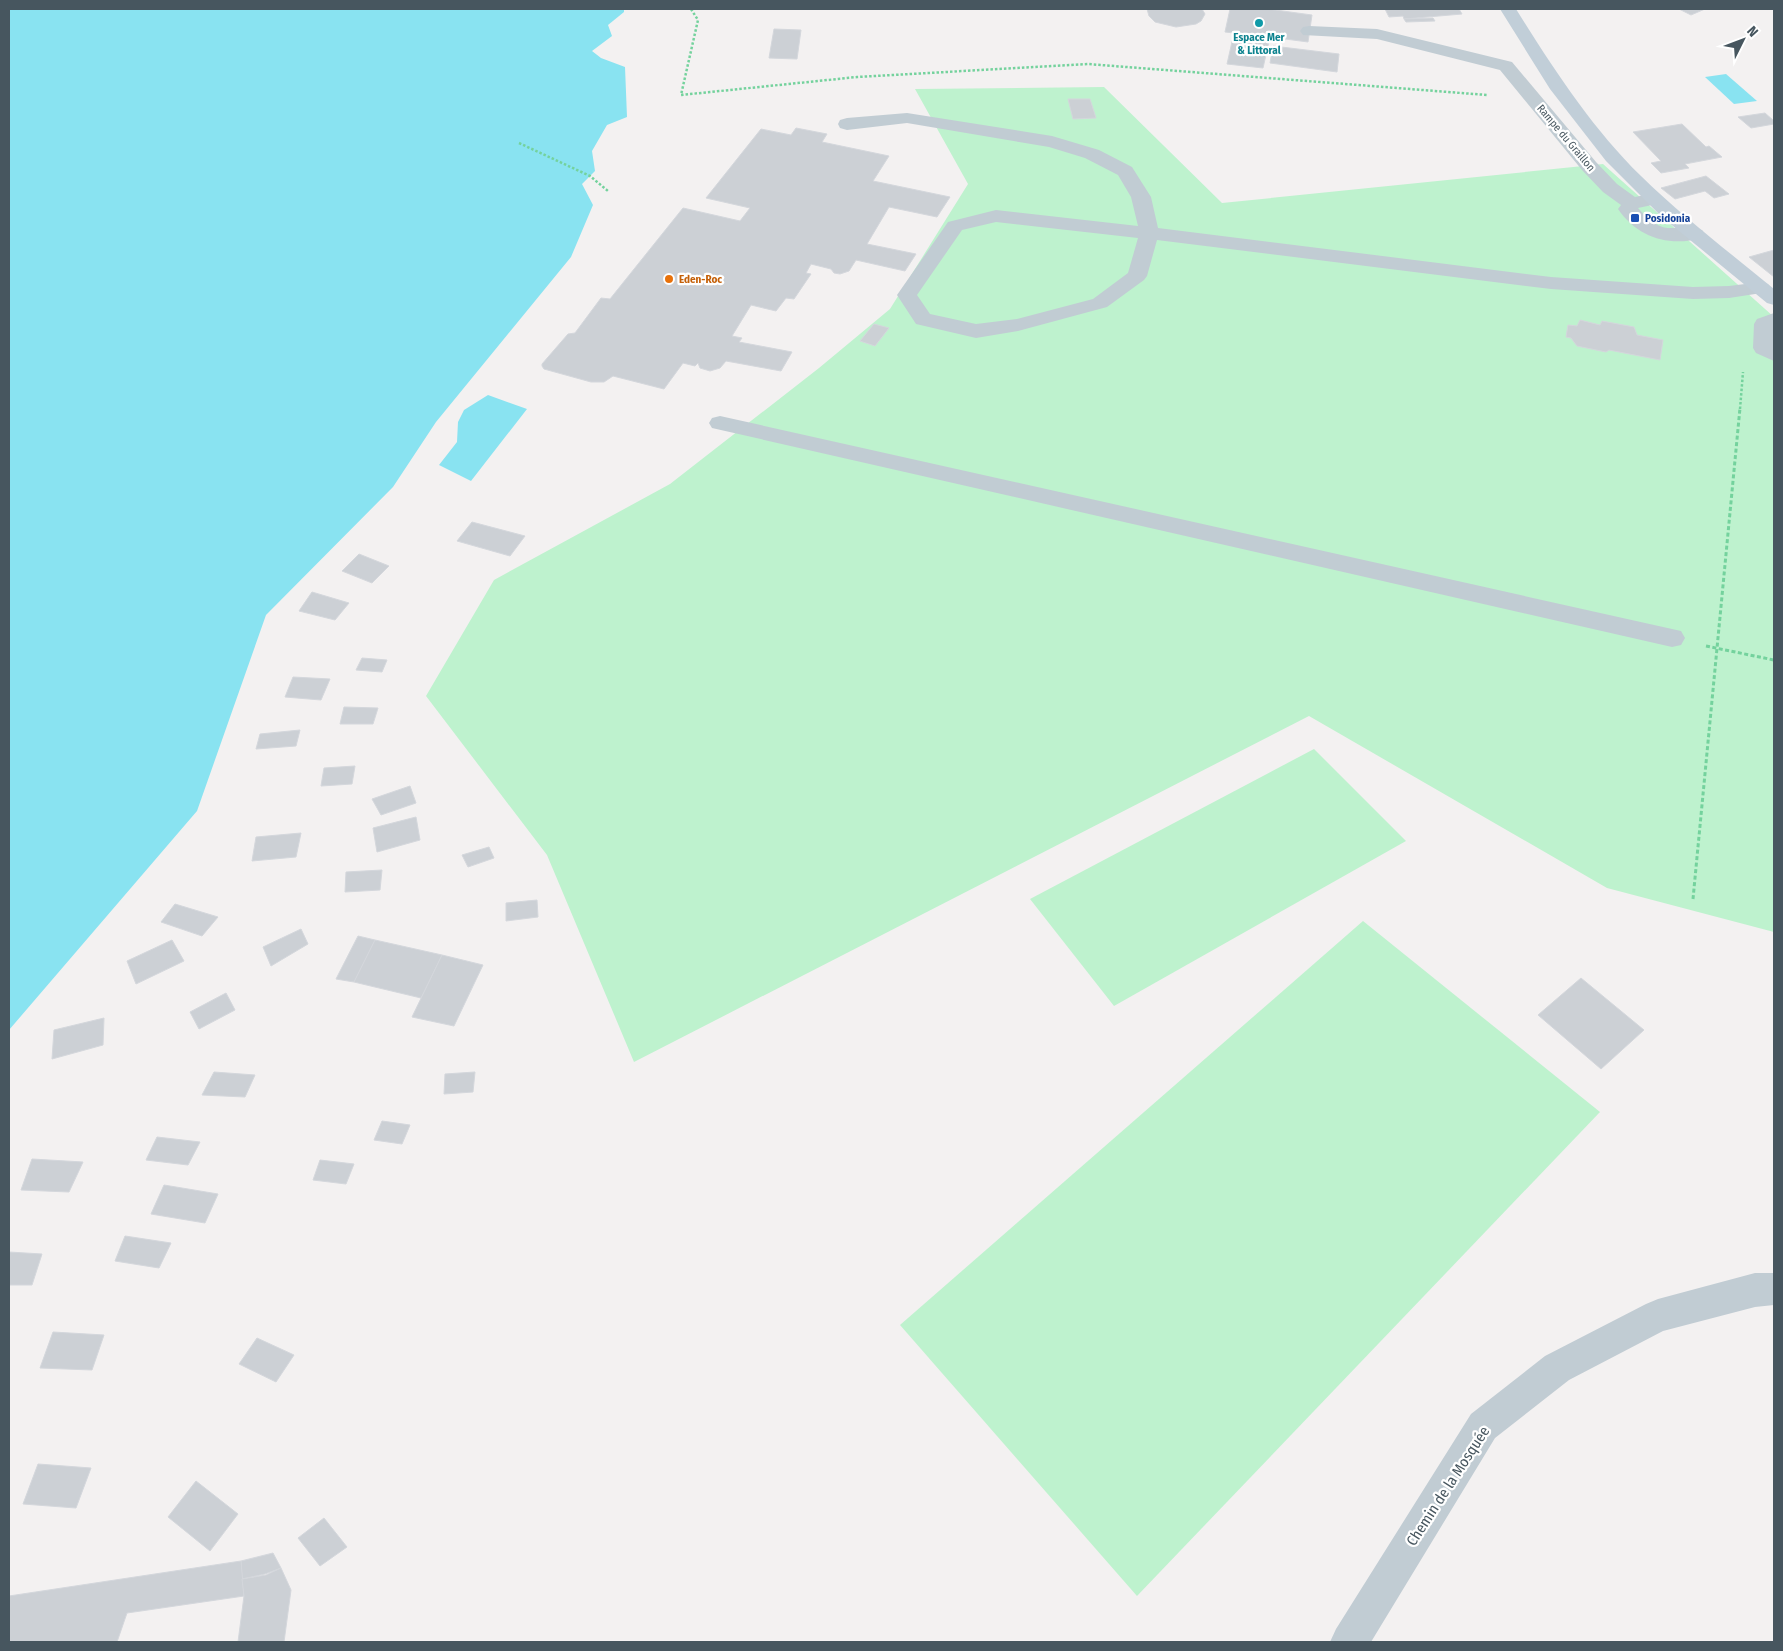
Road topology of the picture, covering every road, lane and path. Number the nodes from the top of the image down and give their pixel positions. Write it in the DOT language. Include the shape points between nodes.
graph roads {
  1 [pos="691,9"];
  2 [pos="1508,9"];
  3 [pos="1309,31"];
  4 [pos="1533,98"];
  5 [pos="847,124"];
  6 [pos="519,143"];
  7 [pos="608,191"];
  8 [pos="1654,200"];
  9 [pos="1631,203"];
  10 [pos="1149,232"];
  11 [pos="1695,234"];
  12 [pos="1768,294"];
  13 [pos="1774,319"];
  14 [pos="1769,351"];
  15 [pos="720,423"];
  16 [pos="1672,638"];
  17 [pos="1718,649"];
  18 [pos="1774,660"];
  19 [pos="1693,899"];
  20 [pos="1774,1289"];
  21 [pos="1349,1642"];
  1 -- 4 [label="path" via="698,20 681,96 857,77 1088,64"];
  2 -- 8 [label="street" via="1546,72 1600,143"];
  3 -- 4 [label="street, Rampe du Graillon" via="1377,34 1506,66"];
  4 -- 9 [label="street, Rampe du Graillon" via="1610,188"];
  5 -- 10 [label="street" via="907,118 1052,142 1092,154 1125,171 1141,197"];
  6 -- 7 [label="path" via="590,176"];
  8 -- 9 [label="street"];
  8 -- 11 [label="street"];
  9 -- 11 [label="street, Rampe du Graillon" via="1628,209 1649,230 1670,236"];
  10 -- 10 [label="street" via="1137,276 1100,302 1018,326 976,331 924,319 907,295 955,226 996,216"];
  10 -- 12 [label="street" via="1551,283 1693,293"];
  11 -- 12 [label="street"];
  13 -- 14 [label="street" via="1764,324"];
  14 -- 17 [label="path" via="1744,360"];
  15 -- 16 [label="street"];
  16 -- 17 [label="path"];
  17 -- 18 [label="path"];
  17 -- 19 [label="path"];
  20 -- 21 [label="street, Chemin de la Mosquée" via="1755,1290 1658,1316 1557,1368 1484,1426"];
}
